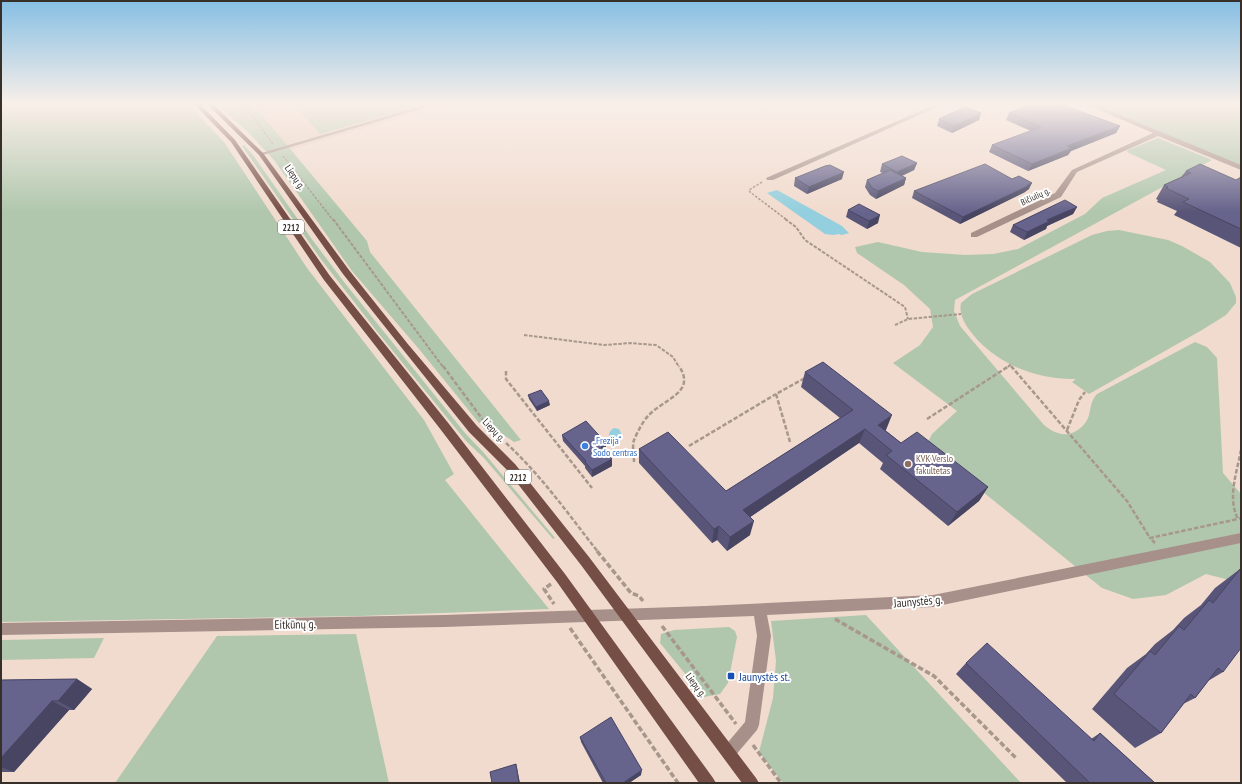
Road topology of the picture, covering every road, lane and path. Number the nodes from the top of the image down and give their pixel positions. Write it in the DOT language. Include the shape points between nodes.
graph roads {
  1 [pos="232,140"];
  2 [pos="247,140"];
  3 [pos="270,140"];
  4 [pos="313,140"];
  5 [pos="859,140"];
  6 [pos="1144,140"];
  7 [pos="1174,140"];
  8 [pos="278,150"];
  9 [pos="262,154"];
  10 [pos="1241,168"];
  11 [pos="770,178"];
  12 [pos="974,235"];
  13 [pos="961,314"];
  14 [pos="908,319"];
  15 [pos="895,325"];
  16 [pos="524,335"];
  17 [pos="506,371"];
  18 [pos="806,378"];
  19 [pos="1085,392"];
  20 [pos="776,394"];
  21 [pos="927,419"];
  22 [pos="488,426"];
  23 [pos="1067,430"];
  24 [pos="502,439"];
  25 [pos="790,442"];
  26 [pos="688,446"];
  27 [pos="1241,450"];
  28 [pos="634,462"];
  29 [pos="592,488"];
  30 [pos="1239,519"];
  31 [pos="1150,538"];
  32 [pos="1241,538"];
  33 [pos="1164,553"];
  34 [pos="814,607"];
  35 [pos="759,610"];
  36 [pos="625,614"];
  37 [pos="652,614"];
  38 [pos="563,617"];
  39 [pos="589,617"];
  40 [pos="1,629"];
  41 [pos="745,735"];
  42 [pos="729,752"];
  43 [pos="1017,759"];
  44 [pos="678,783"];
  45 [pos="708,783"];
  46 [pos="751,783"];
  47 [pos="781,783"];
  1 -- 39 [label="main road, 2212" via="327,278 513,515"];
  2 -- 9 [label="main road, Liepų g. / 2212"];
  3 -- 8 [label="path"];
  4 -- 8 [label="street"];
  5 -- 11 [label="street"];
  6 -- 12 [label="street, Bičiulių g." via="1074,171 1058,195"];
  7 -- 10 [label="street"];
  8 -- 9 [label="street"];
  8 -- 22 [label="path" via="340,228"];
  9 -- 36 [label="main road, Liepų g. / 2212" via="346,272 473,429 511,467"];
  11 -- 14 [label="path" via="749,190 750,192 796,227 805,240 905,307"];
  13 -- 14 [label="path"];
  14 -- 15 [label="path"];
  16 -- 28 [label="path" via="604,345 656,345 673,357 684,374 684,385 678,393 647,416 634,441"];
  17 -- 29 [label="path" via="506,379"];
  18 -- 20 [label="path"];
  19 -- 23 [label="path"];
  20 -- 25 [label="path"];
  20 -- 26 [label="path"];
  21 -- 23 [label="path" via="1010,365"];
  23 -- 31 [label="path" via="1127,501"];
  24 -- 37 [label="path" via="552,494 631,593 639,596"];
  27 -- 30 [label="path" via="1232,495 1234,514"];
  30 -- 31 [label="path"];
  31 -- 33 [label="path"];
  32 -- 33 [label="street, Jaunystės g."];
  33 -- 34 [label="street, Jaunystės g." via="933,601"];
  34 -- 35 [label="street, Jaunystės g."];
  34 -- 43 [label="path" via="934,676"];
  35 -- 37 [label="street, Jaunystės g."];
  35 -- 41 [label="street" via="764,636 752,725"];
  36 -- 37 [label="street, Jaunystės g."];
  36 -- 39 [label="street, Jaunystės g."];
  36 -- 42 [label="main road, Liepų g. / 2212"];
  37 -- 41 [label="path"];
  38 -- 39 [label="street, Eitkūnų g."];
  38 -- 40 [label="street, Eitkūnų g."];
  38 -- 44 [label="path"];
  39 -- 45 [label="main road, 2212"];
  41 -- 42 [label="street"];
  41 -- 47 [label="path"];
  42 -- 46 [label="main road, Liepų g. / 2212"];
}
